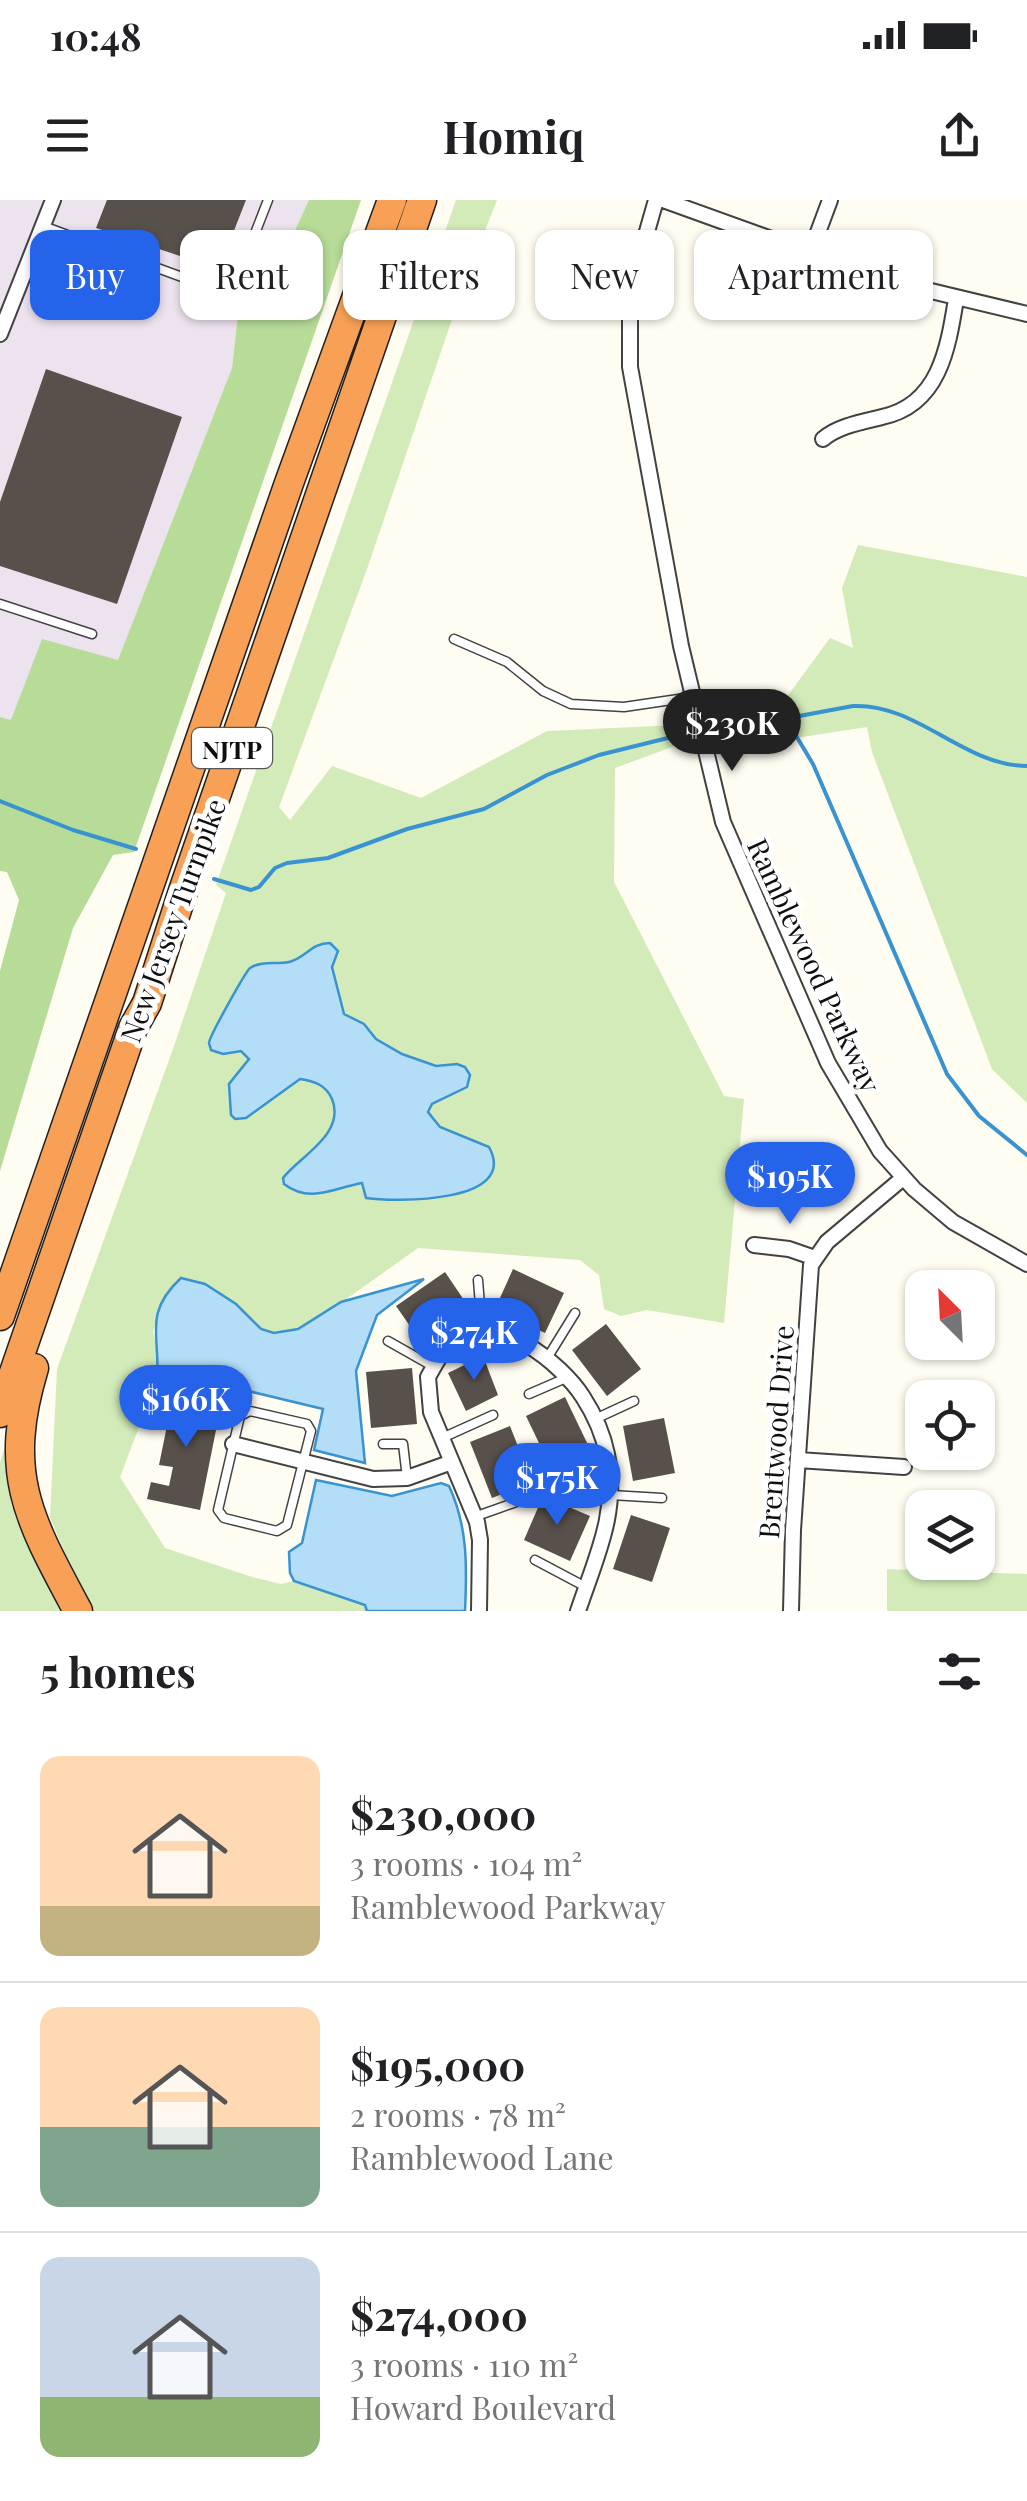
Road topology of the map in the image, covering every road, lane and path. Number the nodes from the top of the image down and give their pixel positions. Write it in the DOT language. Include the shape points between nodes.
graph roads {
  1 [pos="52,200"];
  2 [pos="268,200"];
  3 [pos="392,200"];
  4 [pos="422,200"];
  5 [pos="660,200"];
  6 [pos="830,200"];
  7 [pos="43,226"];
  8 [pos="743,230"];
  9 [pos="819,230"];
  10 [pos="933,293"];
  11 [pos="956,299"];
  12 [pos="1027,314"];
  13 [pos="0,334"];
  14 [pos="823,439"];
  15 [pos="289,483"];
  16 [pos="320,494"];
  17 [pos="0,604"];
  18 [pos="92,634"];
  19 [pos="454,639"];
  20 [pos="692,697"];
  21 [pos="148,1003"];
  22 [pos="79,1086"];
  23 [pos="903,1178"];
  24 [pos="754,1245"];
  25 [pos="815,1258"];
  26 [pos="1027,1264"];
  27 [pos="0,1276"];
  28 [pos="478,1280"];
  29 [pos="575,1313"];
  30 [pos="0,1316"];
  31 [pos="482,1331"];
  32 [pos="388,1341"];
  33 [pos="546,1360"];
  34 [pos="434,1367"];
  35 [pos="566,1378"];
  36 [pos="529,1394"];
  37 [pos="634,1401"];
  38 [pos="0,1413"];
  39 [pos="493,1415"];
  40 [pos="595,1419"];
  41 [pos="442,1438"];
  42 [pos="233,1444"];
  43 [pos="383,1444"];
  44 [pos="798,1460"];
  45 [pos="303,1461"];
  46 [pos="452,1462"];
  47 [pos="904,1468"];
  48 [pos="407,1478"];
  49 [pos="566,1482"];
  50 [pos="610,1490"];
  51 [pos="662,1498"];
  52 [pos="522,1500"];
  53 [pos="474,1517"];
  54 [pos="535,1560"];
  55 [pos="586,1588"];
  56 [pos="78,1611"];
  57 [pos="479,1611"];
  58 [pos="578,1611"];
  59 [pos="791,1611"];
  1 -- 7 [label="street"];
  2 -- 7 [label="lane" via="231,295"];
  3 -- 15 [label="highway, New Jersey Turnpike / NJTP"];
  4 -- 16 [label="highway, New Jersey Turnpike / NJTP"];
  5 -- 8 [label="street"];
  5 -- 20 [label="street, Ramblewood Parkway" via="635,265 627,342"];
  6 -- 9 [label="street"];
  7 -- 13 [label="street"];
  10 -- 11 [label="street"];
  11 -- 12 [label="street"];
  11 -- 14 [label="street" via="938,373 920,399"];
  15 -- 16 [label="lane"];
  15 -- 22 [label="highway, New Jersey Turnpike / NJTP"];
  16 -- 21 [label="highway, New Jersey Turnpike / NJTP"];
  17 -- 18 [label="lane"];
  19 -- 20 [label="lane" via="508,662 571,704 624,707"];
  20 -- 23 [label="street, Ramblewood Parkway" via="716,796 747,883 839,1086"];
  21 -- 38 [label="highway, New Jersey Turnpike / NJTP" via="133,1028"];
  21 -- 56 [label="highway" via="20,1425 25,1501"];
  22 -- 27 [label="highway"];
  22 -- 30 [label="highway, New Jersey Turnpike / NJTP"];
  23 -- 25 [label="street" via="838,1230"];
  23 -- 26 [label="street, Ramblewood Parkway" via="953,1222"];
  24 -- 25 [label="street"];
  25 -- 44 [label="street, Brentwood Drive"];
  28 -- 31 [label="lane"];
  29 -- 33 [label="lane"];
  31 -- 33 [label="street" via="518,1339"];
  31 -- 34 [label="street" via="454,1339"];
  32 -- 34 [label="lane"];
  33 -- 35 [label="street"];
  34 -- 41 [label="street" via="427,1394"];
  35 -- 36 [label="lane"];
  35 -- 40 [label="street"];
  37 -- 40 [label="lane"];
  39 -- 41 [label="lane"];
  40 -- 50 [label="street"];
  41 -- 46 [label="street"];
  42 -- 45 [label="street"];
  42 -- 45 [label="lane" via="240,1416 250,1410 307,1424"];
  42 -- 45 [label="lane" via="218,1510 224,1518 282,1529"];
  43 -- 48 [label="lane" via="404,1444"];
  44 -- 47 [label="street"];
  44 -- 59 [label="street, Brentwood Drive"];
  45 -- 48 [label="street" via="374,1479"];
  46 -- 48 [label="street"];
  46 -- 53 [label="street"];
  49 -- 50 [label="lane"];
  50 -- 51 [label="lane"];
  50 -- 55 [label="street" via="612,1508"];
  52 -- 53 [label="lane"];
  53 -- 57 [label="street"];
  54 -- 55 [label="lane"];
  55 -- 58 [label="street"];
}
